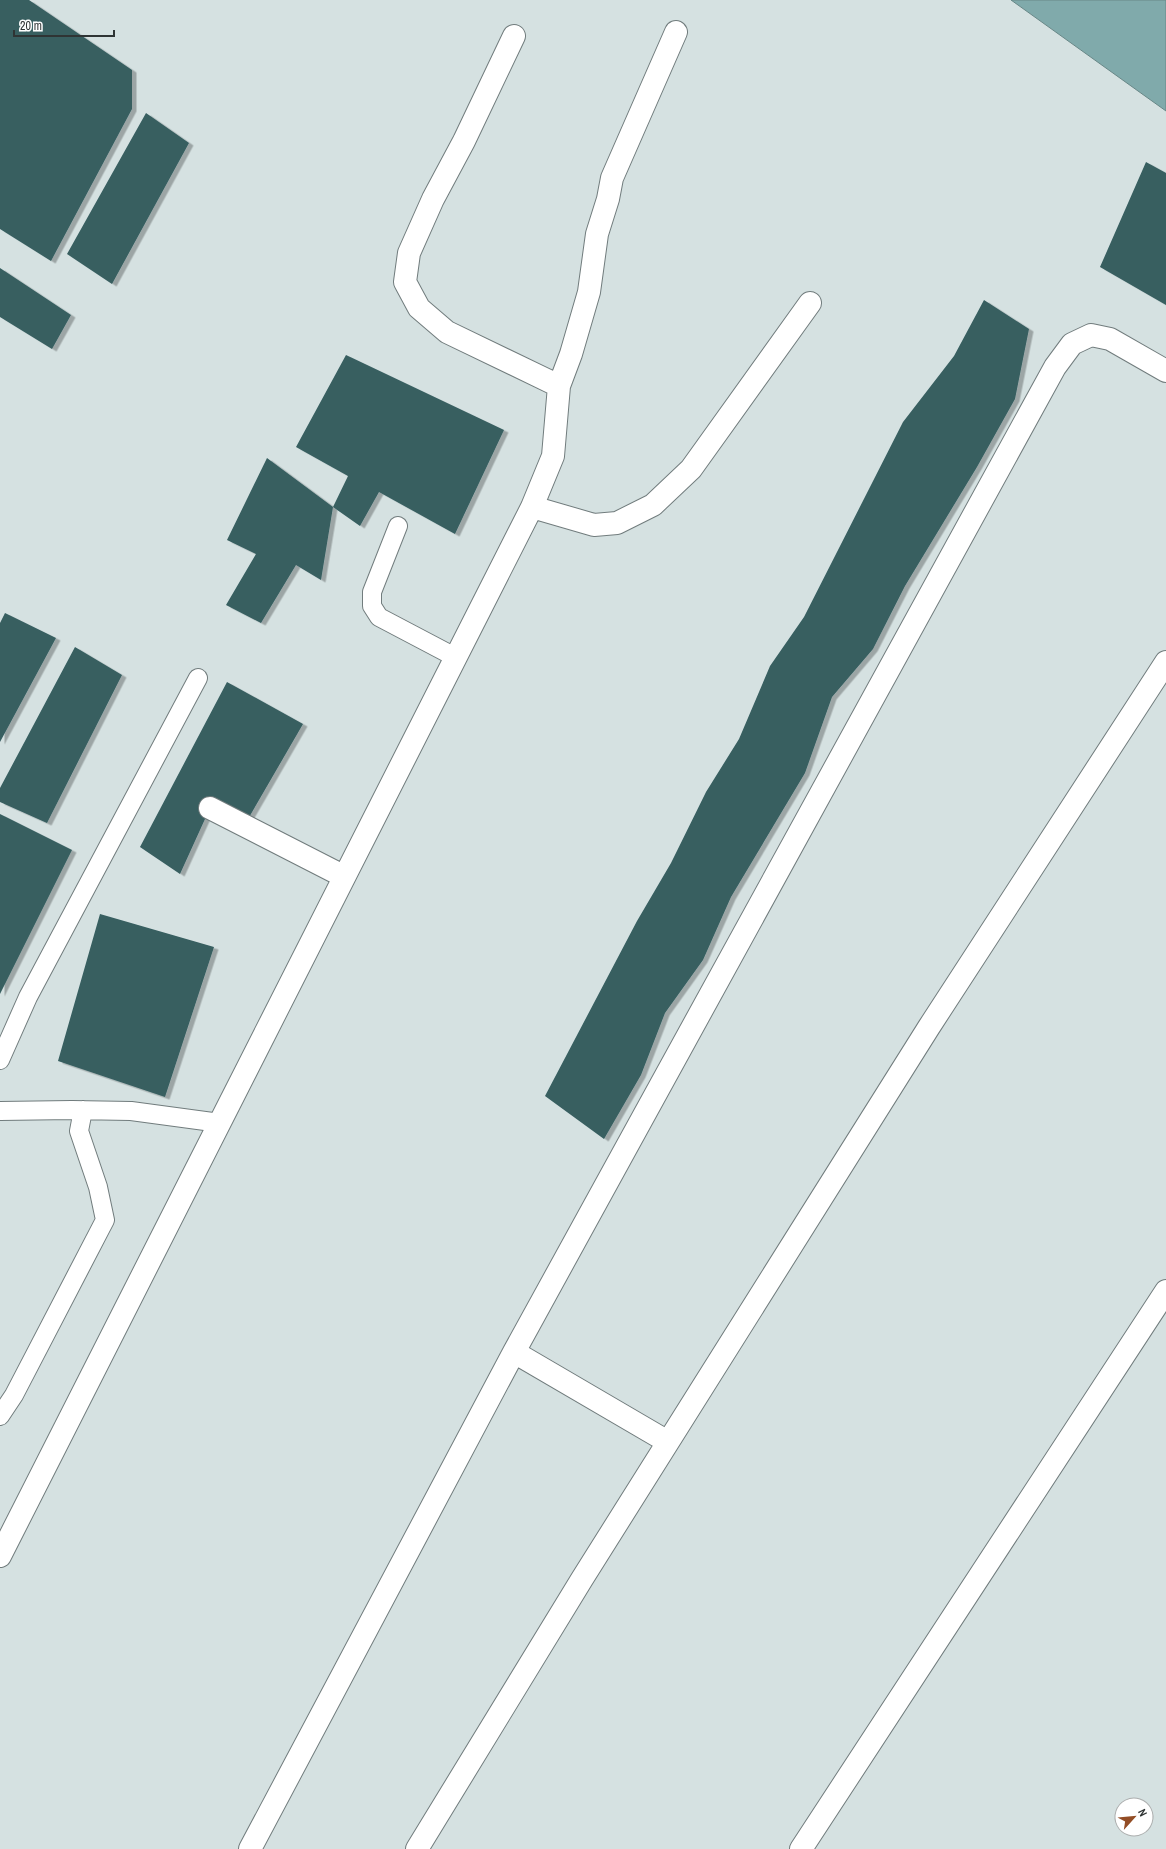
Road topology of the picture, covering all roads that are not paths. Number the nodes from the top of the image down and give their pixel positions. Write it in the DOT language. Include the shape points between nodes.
graph roads {
  1 [pos="676,32"];
  2 [pos="514,36"];
  3 [pos="810,303"];
  4 [pos="1166,371"];
  5 [pos="559,386"];
  6 [pos="532,506"];
  7 [pos="398,526"];
  8 [pos="455,657"];
  9 [pos="1166,662"];
  10 [pos="198,678"];
  11 [pos="210,808"];
  12 [pos="344,876"];
  13 [pos="0,1060"];
  14 [pos="83,1110"];
  15 [pos="0,1111"];
  16 [pos="220,1122"];
  17 [pos="1166,1291"];
  18 [pos="514,1352"];
  19 [pos="0,1416"];
  20 [pos="668,1442"];
  21 [pos="0,1556"];
  22 [pos="250,1849"];
  23 [pos="417,1849"];
  24 [pos="801,1849"];
  1 -- 5 [label="street" via="612,178 597,234 589,292"];
  2 -- 5 [label="street" via="409,253 405,282 419,308 447,332"];
  3 -- 6 [label="street" via="691,469 653,505 617,523 594,525"];
  4 -- 18 [label="street" via="1110,339 1091,335 1072,344 1055,367"];
  5 -- 6 [label="street" via="553,456"];
  6 -- 8 [label="street"];
  7 -- 8 [label="lane" via="372,592 372,606 379,617"];
  8 -- 12 [label="street"];
  9 -- 20 [label="street" via="929,1027"];
  10 -- 13 [label="lane" via="28,997"];
  11 -- 12 [label="street"];
  12 -- 16 [label="street"];
  14 -- 15 [label="lane"];
  14 -- 16 [label="lane" via="130,1111"];
  14 -- 19 [label="lane" via="79,1131 98,1187 105,1220 14,1395"];
  16 -- 21 [label="street"];
  17 -- 24 [label="street"];
  18 -- 20 [label="street"];
  18 -- 22 [label="street"];
  20 -- 23 [label="street"];
}
